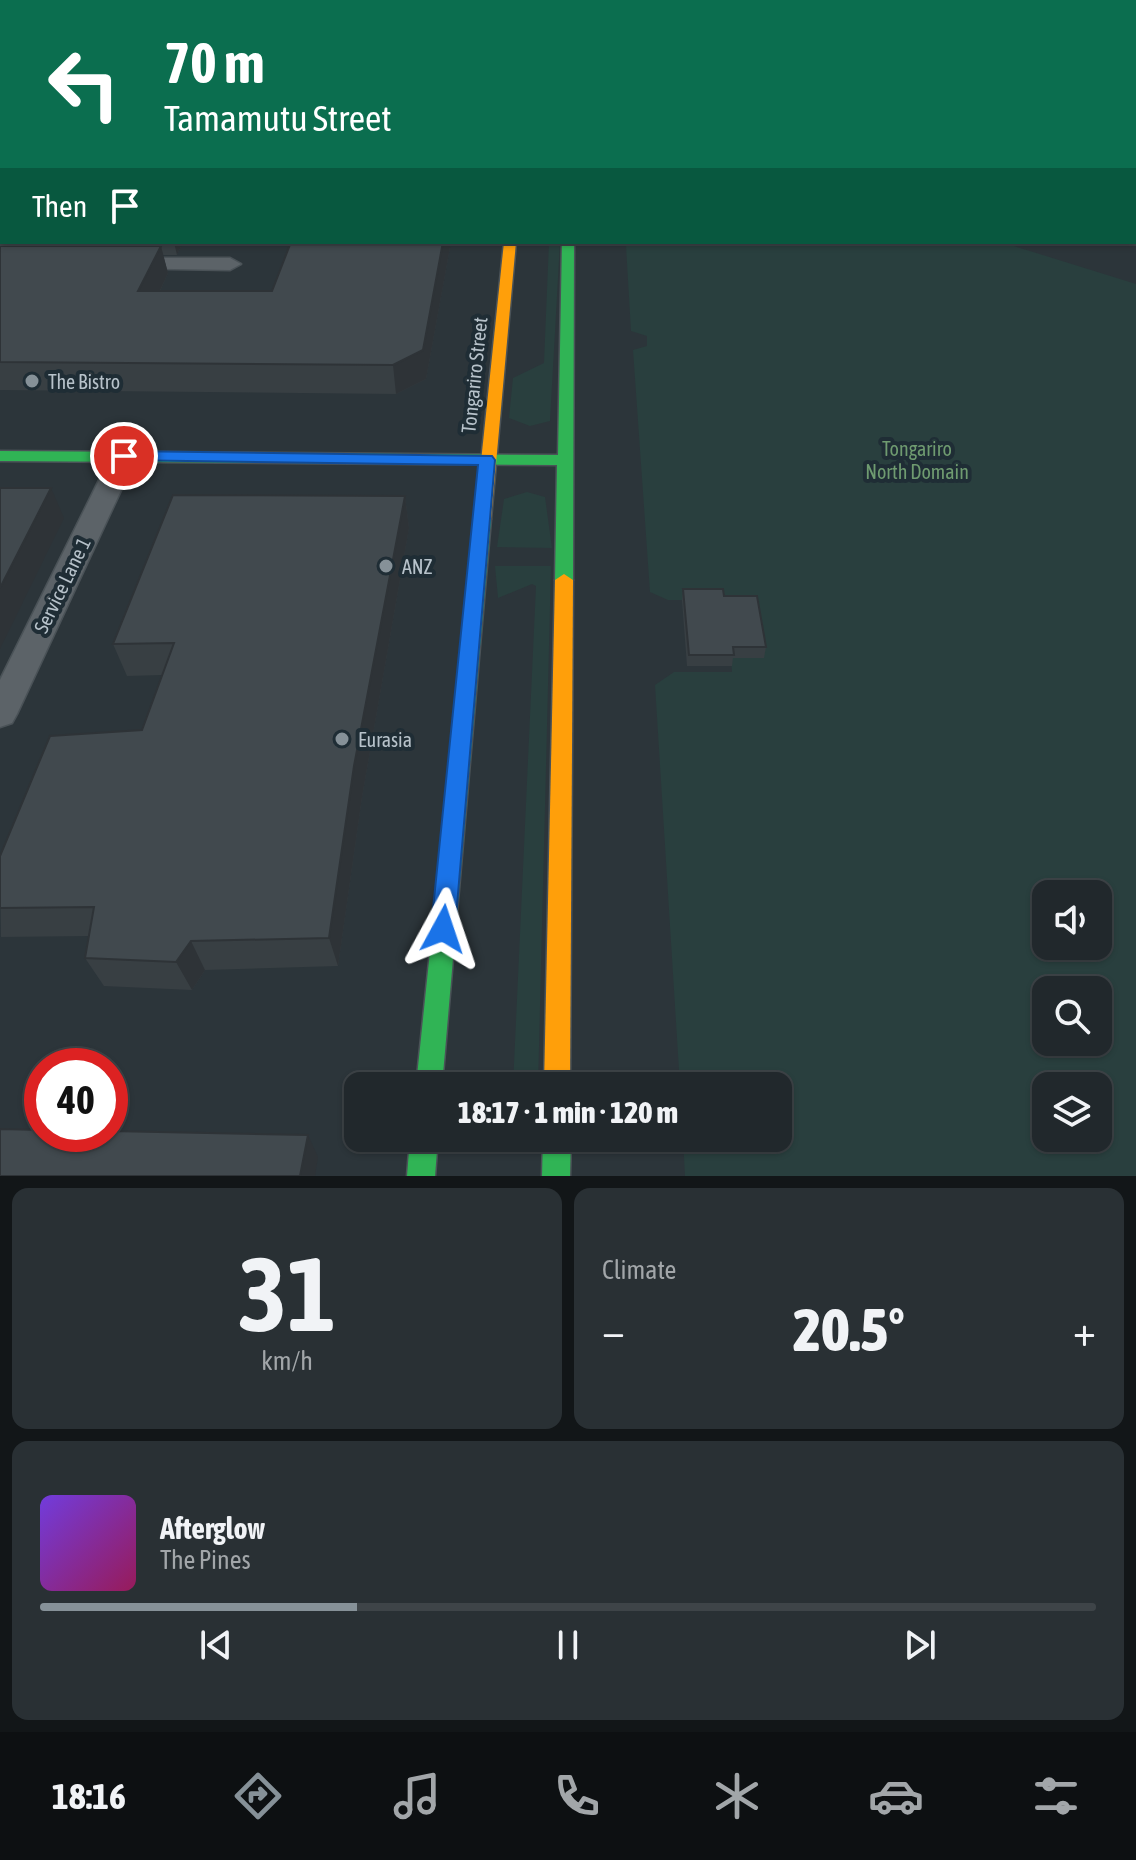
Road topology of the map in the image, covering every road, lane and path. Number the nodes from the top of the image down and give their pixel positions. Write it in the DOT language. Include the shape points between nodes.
graph roads {
  1 [pos="240,244"];
  2 [pos="510,244"];
  3 [pos="568,244"];
  4 [pos="108,264"];
  5 [pos="230,264"];
  6 [pos="220,286"];
  7 [pos="0,456"];
  8 [pos="124,456"];
  9 [pos="487,460"];
  10 [pos="567,460"];
  11 [pos="0,714"];
  12 [pos="430,1072"];
  13 [pos="557,1072"];
  14 [pos="423,1152"];
  15 [pos="557,1152"];
  16 [pos="421,1176"];
  17 [pos="556,1176"];
  1 -- 5 [label="lane"];
  2 -- 9 [label="street, Tongariro Street"];
  3 -- 10 [label="street"];
  4 -- 5 [label="lane"];
  5 -- 6 [label="lane"];
  7 -- 8 [label="street"];
  8 -- 9 [label="street"];
  8 -- 11 [label="lane, Service Lane 1"];
  9 -- 10 [label="street"];
  9 -- 12 [label="street, Tongariro Street"];
  10 -- 13 [label="street"];
  14 -- 16 [label="street"];
  15 -- 17 [label="street"];
}
